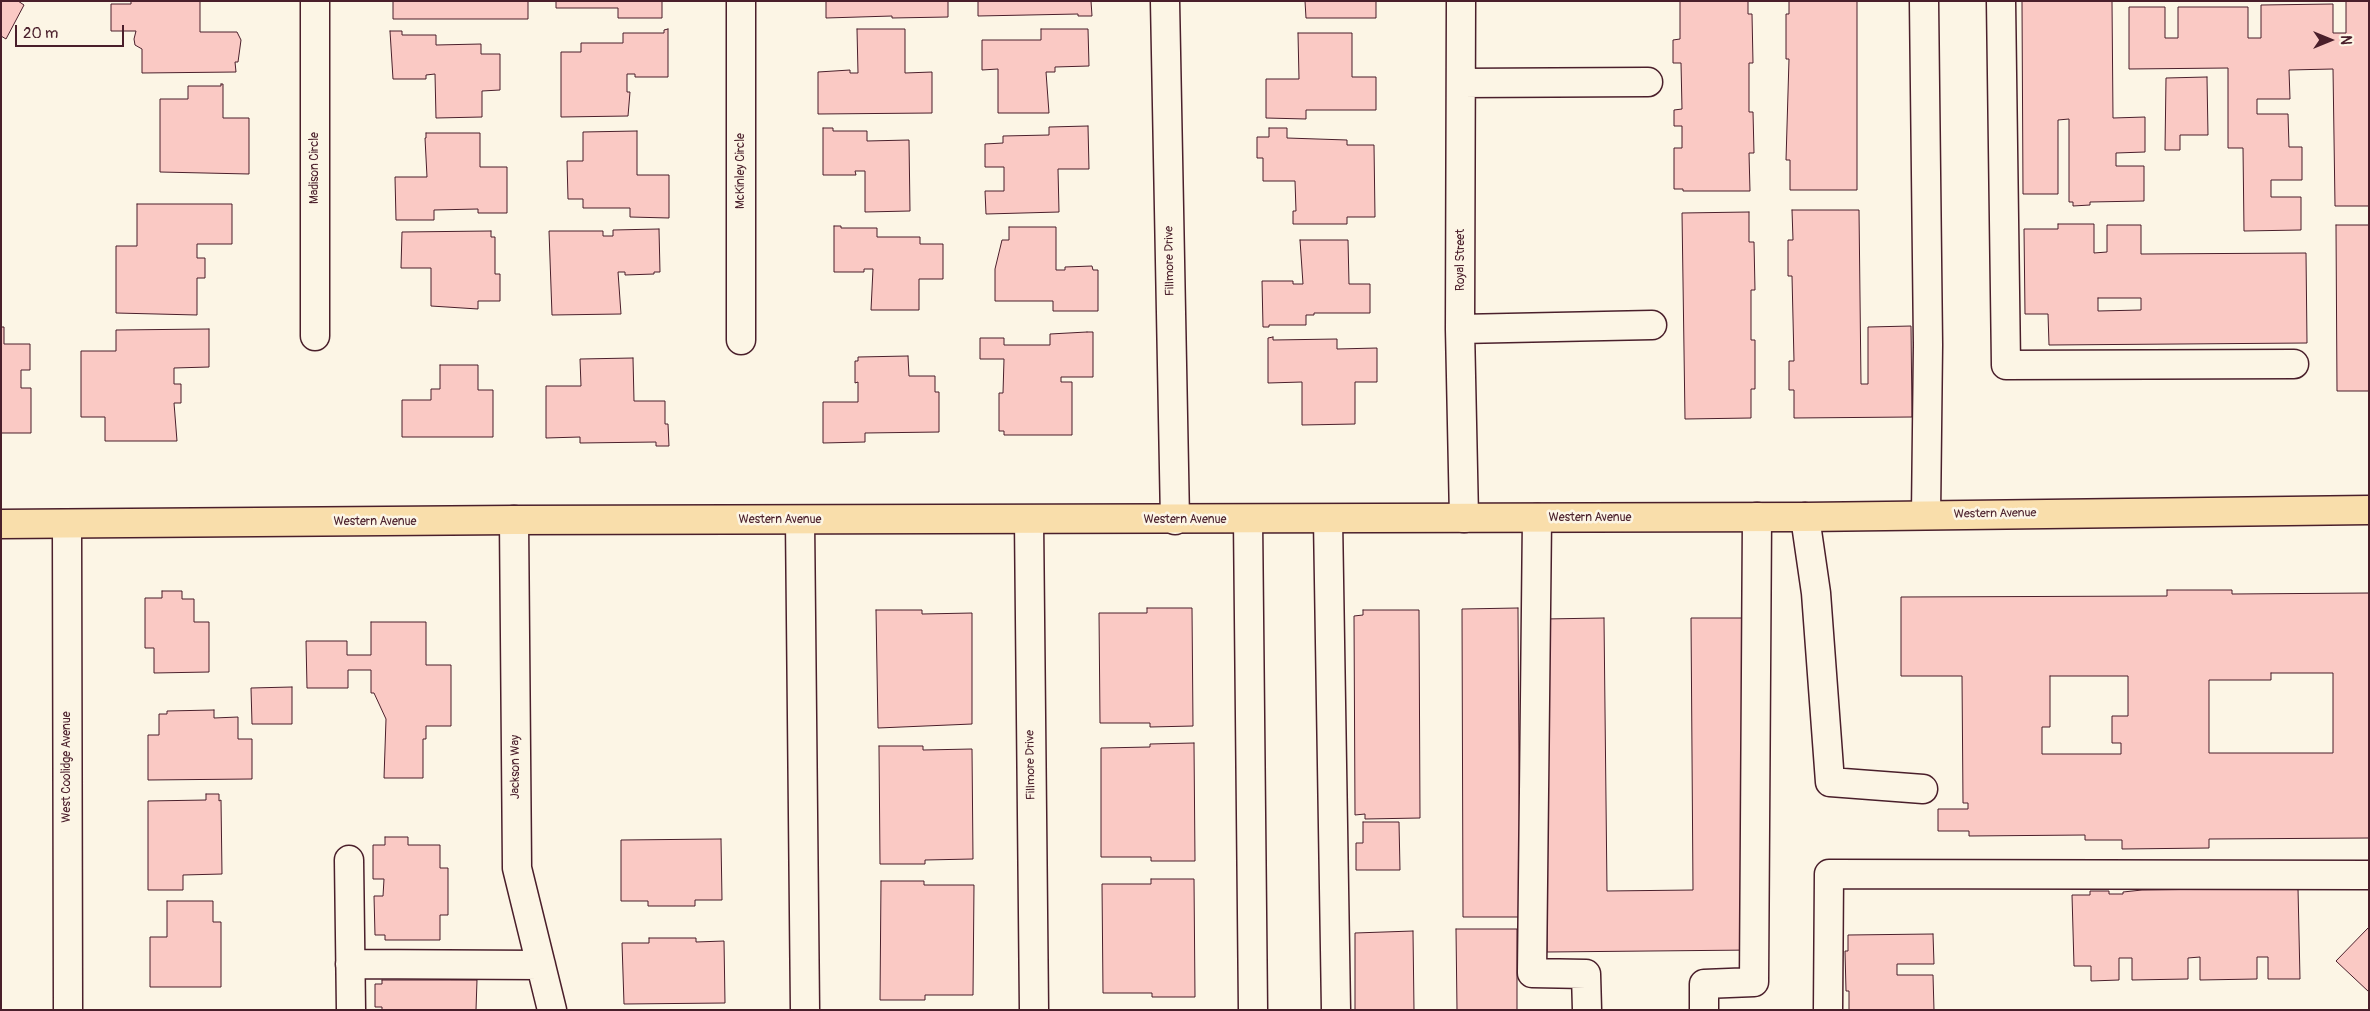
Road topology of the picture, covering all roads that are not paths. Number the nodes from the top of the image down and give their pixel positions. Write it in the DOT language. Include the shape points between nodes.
graph roads {
  1 [pos="315,1"];
  2 [pos="741,1"];
  3 [pos="1165,1"];
  4 [pos="1461,1"];
  5 [pos="1924,1"];
  6 [pos="2001,1"];
  7 [pos="1648,82"];
  8 [pos="1461,83"];
  9 [pos="1652,325"];
  10 [pos="1460,329"];
  11 [pos="315,336"];
  12 [pos="741,340"];
  13 [pos="2294,364"];
  14 [pos="2369,510"];
  15 [pos="1926,515"];
  16 [pos="1757,517"];
  17 [pos="1805,517"];
  18 [pos="1464,518"];
  19 [pos="1536,518"];
  20 [pos="1248,519"];
  21 [pos="1328,519"];
  22 [pos="514,520"];
  23 [pos="800,520"];
  24 [pos="1029,520"];
  25 [pos="1175,520"];
  26 [pos="1,524"];
  27 [pos="67,525"];
  28 [pos="1923,789"];
  29 [pos="348,860"];
  30 [pos="2369,875"];
  31 [pos="350,964"];
  32 [pos="541,965"];
  33 [pos="68,1010"];
  34 [pos="351,1010"];
  35 [pos="552,1010"];
  36 [pos="805,1010"];
  37 [pos="1034,1010"];
  38 [pos="1253,1010"];
  39 [pos="1336,1010"];
  40 [pos="1587,1010"];
  41 [pos="1704,1010"];
  42 [pos="1828,1010"];
  1 -- 11 [label="street, Madison Circle"];
  2 -- 12 [label="street, McKinley Circle"];
  3 -- 25 [label="street, Fillmore Drive"];
  4 -- 8 [label="street, Royal Street"];
  5 -- 15 [label="street" via="1928,345"];
  6 -- 13 [label="street" via="2006,365"];
  7 -- 8 [label="street"];
  8 -- 10 [label="street, Royal Street"];
  9 -- 10 [label="street"];
  10 -- 18 [label="street, Royal Street"];
  14 -- 15 [label="main road, Western Avenue"];
  15 -- 17 [label="main road, Western Avenue"];
  16 -- 17 [label="main road, Western Avenue"];
  16 -- 19 [label="main road, Western Avenue"];
  16 -- 41 [label="street" via="1754,982 1704,984"];
  17 -- 28 [label="street" via="1816,593 1830,782"];
  18 -- 19 [label="main road, Western Avenue"];
  18 -- 21 [label="main road, Western Avenue"];
  19 -- 40 [label="street" via="1532,973 1586,974"];
  20 -- 21 [label="main road, Western Avenue"];
  20 -- 25 [label="main road, Western Avenue"];
  20 -- 38 [label="street"];
  21 -- 39 [label="street"];
  22 -- 23 [label="main road, Western Avenue"];
  22 -- 27 [label="main road, Western Avenue"];
  22 -- 32 [label="street, Jackson Way" via="517,868"];
  23 -- 24 [label="main road, Western Avenue"];
  23 -- 36 [label="street"];
  24 -- 25 [label="main road, Western Avenue"];
  24 -- 37 [label="street, Fillmore Drive"];
  26 -- 27 [label="main road, Western Avenue"];
  27 -- 33 [label="street, West Coolidge Avenue"];
  29 -- 31 [label="street"];
  30 -- 42 [label="street" via="1829,874"];
  31 -- 32 [label="street"];
  31 -- 34 [label="street"];
  32 -- 35 [label="street, Jackson Way"];
}
